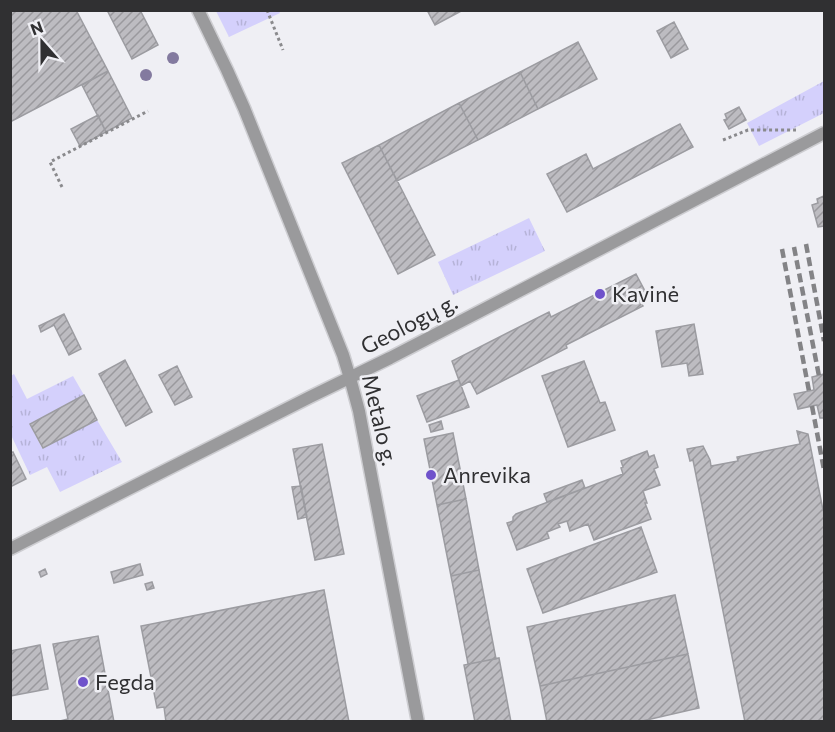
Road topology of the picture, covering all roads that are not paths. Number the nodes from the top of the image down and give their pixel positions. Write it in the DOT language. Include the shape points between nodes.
graph roads {
  1 [pos="198,10"];
  2 [pos="825,133"];
  3 [pos="350,378"];
  4 [pos="10,549"];
  5 [pos="418,722"];
  1 -- 3 [label="street, Metalo g." via="244,108"];
  2 -- 3 [label="street, Geologų g."];
  3 -- 4 [label="street, Geologų g."];
  3 -- 5 [label="street, Metalo g."];
}
